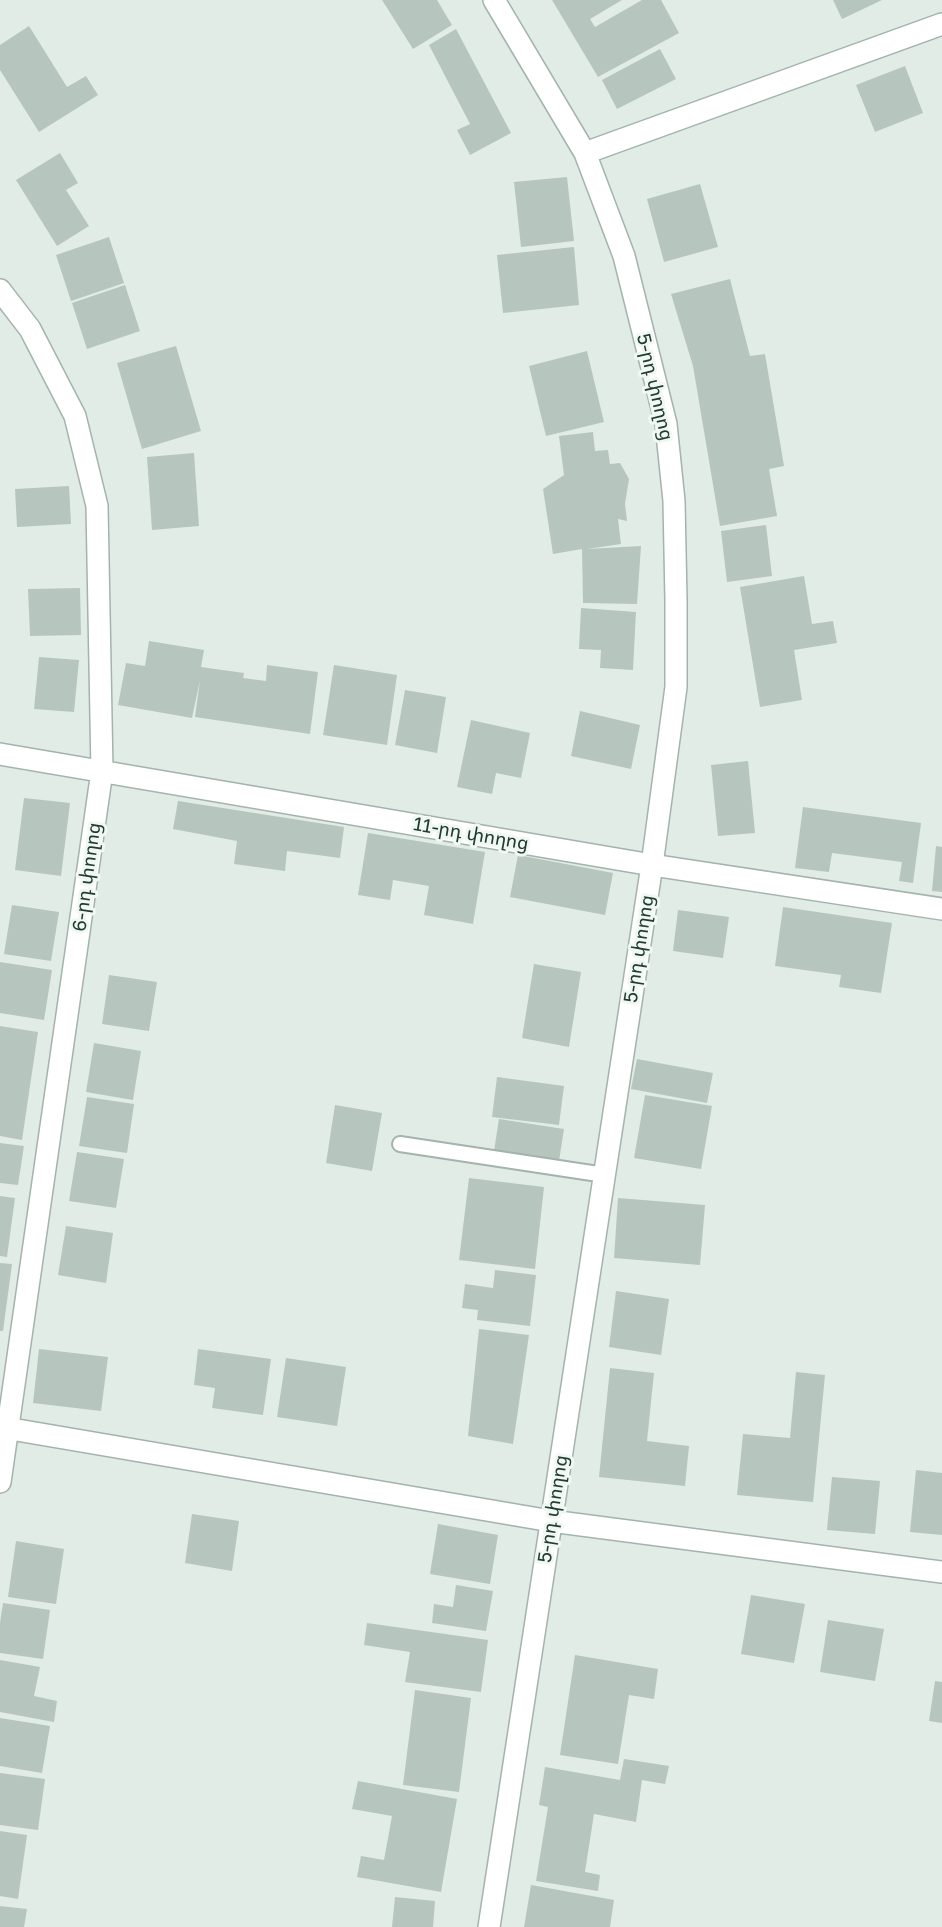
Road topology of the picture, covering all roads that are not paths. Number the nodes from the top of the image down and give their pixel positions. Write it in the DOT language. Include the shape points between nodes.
graph roads {
  1 [pos="494,0"];
  2 [pos="942,24"];
  3 [pos="585,153"];
  4 [pos="0,290"];
  5 [pos="0,754"];
  6 [pos="102,771"];
  7 [pos="652,864"];
  8 [pos="942,909"];
  9 [pos="400,1144"];
  10 [pos="605,1175"];
  11 [pos="4,1428"];
  12 [pos="0,1482"];
  13 [pos="551,1521"];
  14 [pos="942,1572"];
  15 [pos="489,1927"];
  1 -- 3 [label="street, 5-րդ փողոց"];
  2 -- 3 [label="street"];
  3 -- 7 [label="street, 5-րդ փողոց" via="624,256 666,424 674,501 676,687"];
  4 -- 6 [label="street, 6-րդ փողոց" via="30,329 75,416 97,506"];
  5 -- 6 [label="street, 11-րդ փողոց"];
  6 -- 7 [label="street, 11-րդ փողոց"];
  6 -- 11 [label="street, 6-րդ փողոց"];
  7 -- 8 [label="street, 11-րդ փողոց"];
  7 -- 10 [label="street, 5-րդ փողոց"];
  9 -- 10 [label="lane"];
  10 -- 13 [label="street, 5-րդ փողոց"];
  11 -- 12 [label="street, 6-րդ փողոց"];
  11 -- 13 [label="street"];
  13 -- 14 [label="street"];
  13 -- 15 [label="street, 5-րդ փողոց"];
}
